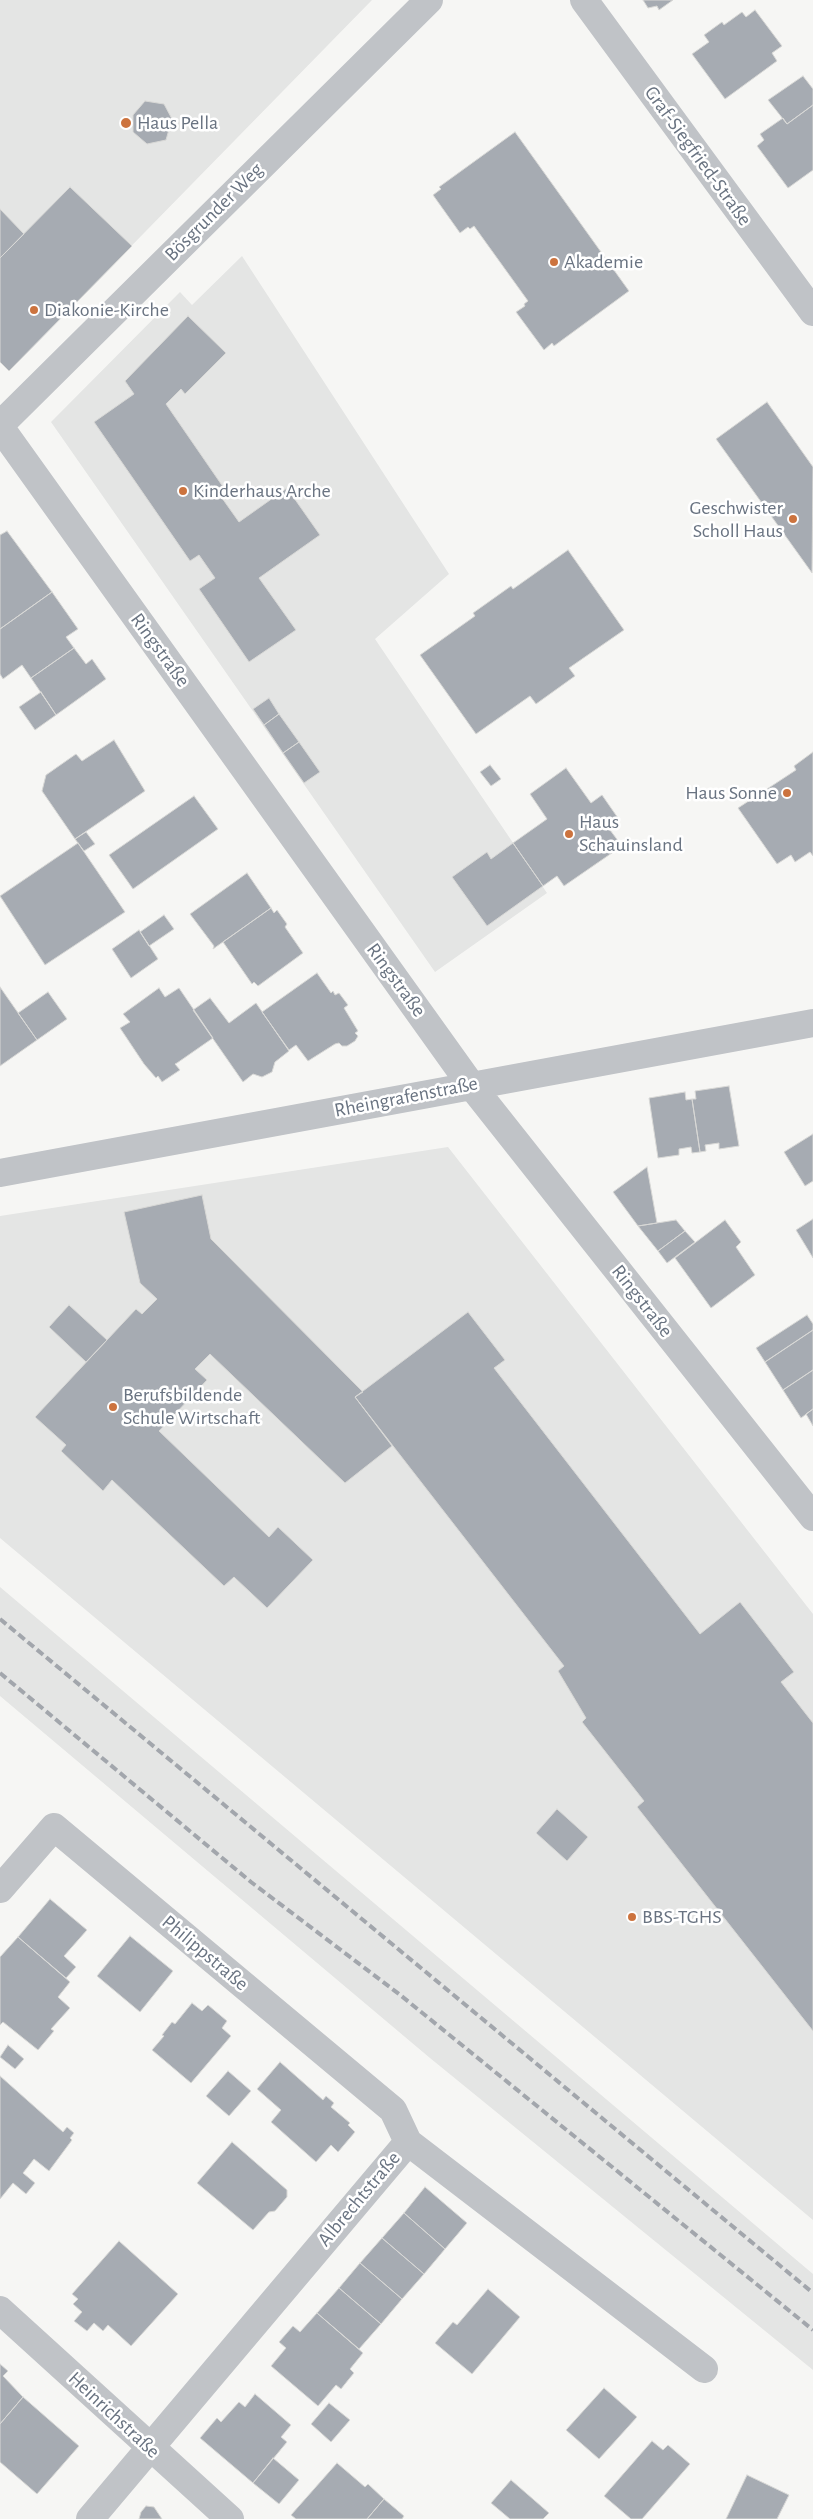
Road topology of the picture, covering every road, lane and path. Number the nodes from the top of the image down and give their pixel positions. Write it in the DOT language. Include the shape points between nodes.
graph roads {
  1 [pos="429,0"];
  2 [pos="584,0"];
  3 [pos="813,312"];
  4 [pos="0,426"];
  5 [pos="813,1023"];
  6 [pos="471,1085"];
  7 [pos="0,1173"];
  8 [pos="813,1517"];
  9 [pos="0,1889"];
  10 [pos="408,2142"];
  11 [pos="0,2310"];
  12 [pos="704,2370"];
  13 [pos="149,2447"];
  14 [pos="90,2519"];
  15 [pos="230,2519"];
  1 -- 4 [label="street, Bösgrunder Weg"];
  2 -- 3 [label="street, Graf-Siegfried-Straße"];
  4 -- 6 [label="street, Ringstraße"];
  5 -- 6 [label="street, Rheingrafenstraße"];
  6 -- 7 [label="street, Rheingrafenstraße"];
  6 -- 8 [label="street, Ringstraße"];
  9 -- 10 [label="street, Philippstraße" via="54,1827 393,2110"];
  10 -- 12 [label="street, Albrechtstraße"];
  10 -- 13 [label="street, Albrechtstraße"];
  11 -- 13 [label="street, Heinrichstraße"];
  13 -- 14 [label="street, Albrechtstraße"];
  13 -- 15 [label="street, Heinrichstraße"];
}
